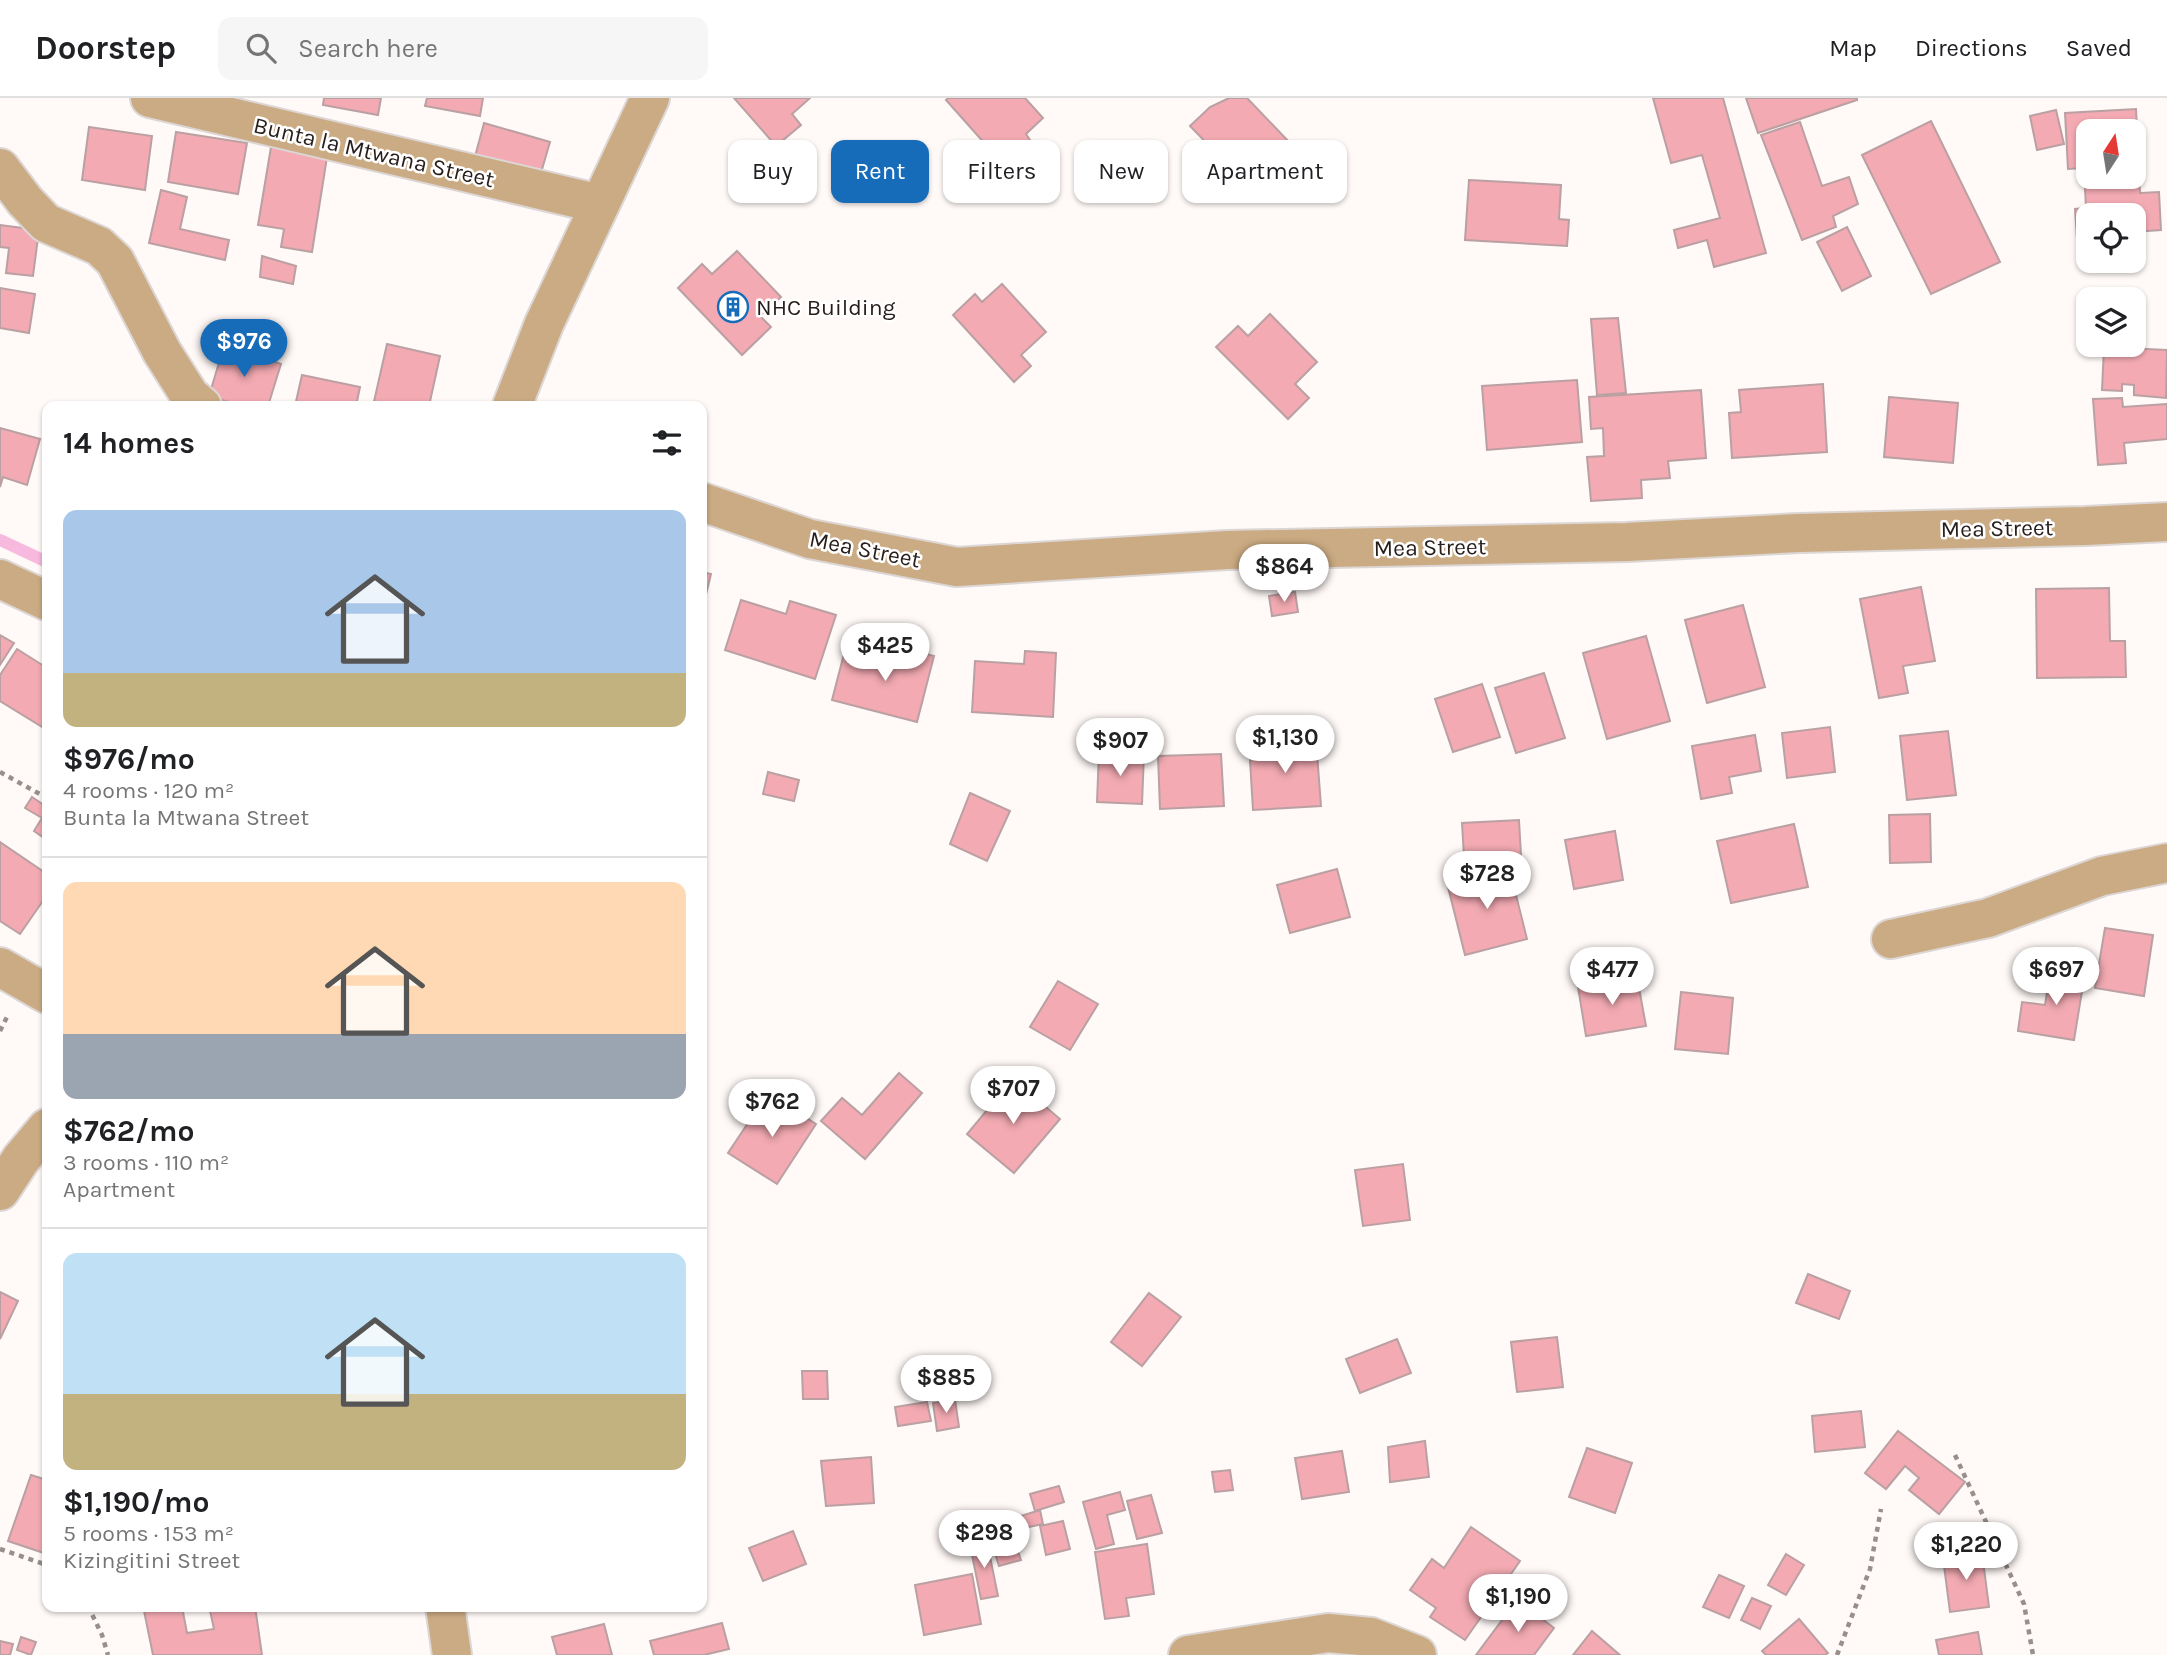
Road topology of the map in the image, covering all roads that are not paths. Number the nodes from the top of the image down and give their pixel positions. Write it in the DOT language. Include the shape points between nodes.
graph roads {
  1 [pos="150,98"];
  2 [pos="650,98"];
  3 [pos="0,168"];
  4 [pos="600,204"];
  5 [pos="196,401"];
  6 [pos="518,401"];
  7 [pos="707,504"];
  8 [pos="2167,522"];
  9 [pos="0,579"];
  10 [pos="42,599"];
  11 [pos="2167,863"];
  12 [pos="1891,939"];
  13 [pos="0,967"];
  14 [pos="42,991"];
  15 [pos="42,1134"];
  16 [pos="0,1191"];
  17 [pos="446,1612"];
  18 [pos="452,1655"];
  19 [pos="1188,1655"];
  20 [pos="1417,1655"];
  1 -- 4 [label="street, Bunta la Mtwana Street"];
  2 -- 4 [label="street"];
  3 -- 5 [label="street" via="46,223 99,246 115,261 162,352"];
  4 -- 6 [label="street" via="544,324"];
  7 -- 8 [label="street, Mea Street" via="810,539 957,567 1227,550 1628,542"];
  9 -- 10 [label="street"];
  11 -- 12 [label="street" via="2102,876 1988,918"];
  13 -- 14 [label="street"];
  15 -- 16 [label="street"];
  17 -- 18 [label="street"];
  19 -- 20 [label="street" via="1328,1633 1371,1637"];
}
